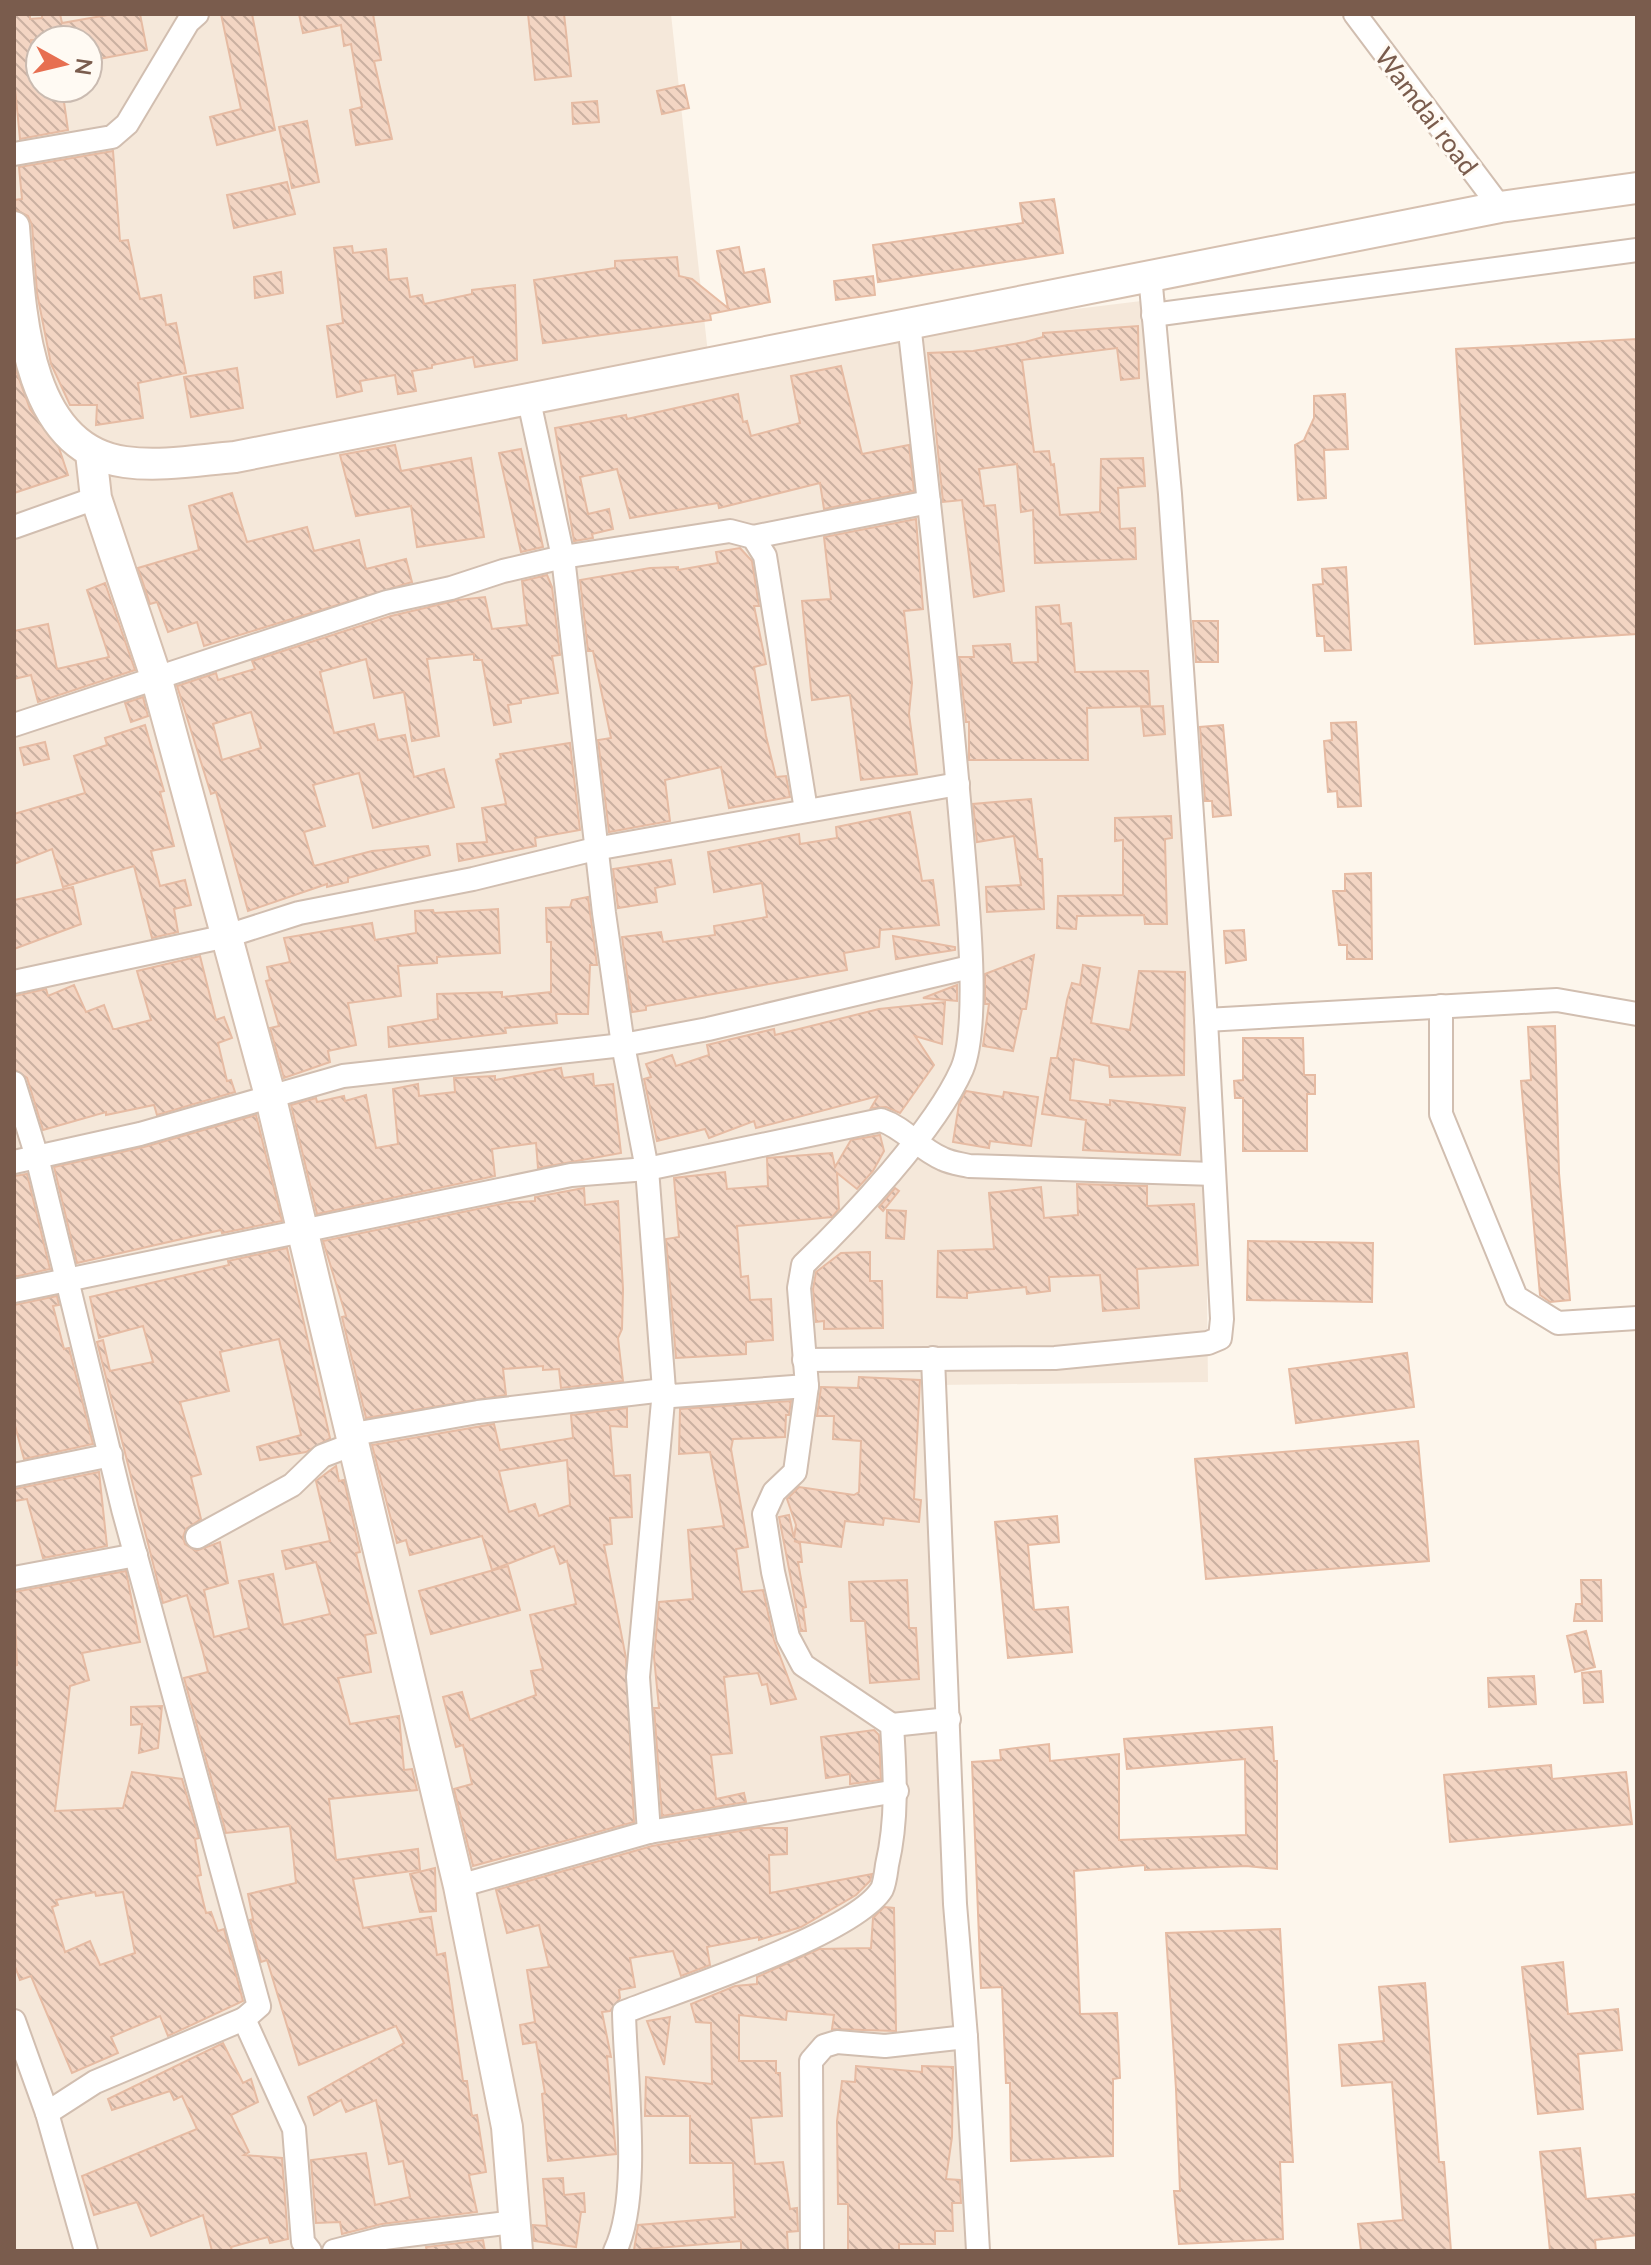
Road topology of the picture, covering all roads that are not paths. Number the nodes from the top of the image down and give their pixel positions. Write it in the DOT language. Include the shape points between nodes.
graph roads {
  1 [pos="197,14"];
  2 [pos="1355,14"];
  3 [pos="14,154"];
  4 [pos="1637,188"];
  5 [pos="1500,207"];
  6 [pos="14,227"];
  7 [pos="1637,250"];
  8 [pos="1150,275"];
  9 [pos="1153,315"];
  10 [pos="909,323"];
  11 [pos="20,343"];
  12 [pos="529,401"];
  13 [pos="91,453"];
  14 [pos="96,498"];
  15 [pos="929,502"];
  16 [pos="14,527"];
  17 [pos="753,537"];
  18 [pos="563,557"];
  19 [pos="156,677"];
  20 [pos="14,725"];
  21 [pos="958,784"];
  22 [pos="806,810"];
  23 [pos="595,849"];
  24 [pos="227,936"];
  25 [pos="970,967"];
  26 [pos="14,982"];
  27 [pos="1441,1006"];
  28 [pos="1637,1014"];
  29 [pos="1206,1020"];
  30 [pos="623,1045"];
  31 [pos="14,1083"];
  32 [pos="271,1099"];
  33 [pos="915,1142"];
  34 [pos="37,1157"];
  35 [pos="14,1162"];
  36 [pos="647,1169"];
  37 [pos="1214,1174"];
  38 [pos="300,1233"];
  39 [pos="67,1281"];
  40 [pos="14,1291"];
  41 [pos="1637,1318"];
  42 [pos="933,1358"];
  43 [pos="804,1360"];
  44 [pos="807,1386"];
  45 [pos="664,1390"];
  46 [pos="349,1440"];
  47 [pos="111,1455"];
  48 [pos="14,1475"];
  49 [pos="197,1537"];
  50 [pos="136,1555"];
  51 [pos="14,1578"];
  52 [pos="949,1719"];
  53 [pos="892,1725"];
  54 [pos="897,1791"];
  55 [pos="649,1832"];
  56 [pos="459,1886"];
  57 [pos="244,2019"];
  58 [pos="14,2021"];
  59 [pos="966,2037"];
  60 [pos="47,2113"];
  61 [pos="515,2236"];
  62 [pos="86,2251"];
  63 [pos="310,2251"];
  64 [pos="334,2251"];
  65 [pos="615,2251"];
  66 [pos="812,2251"];
  67 [pos="978,2251"];
  1 -- 3 [label="street" via="127,124 112,137"];
  2 -- 5 [label="street, Wamdai road"];
  4 -- 5 [label="street"];
  5 -- 8 [label="street"];
  6 -- 11 [label="street"];
  7 -- 9 [label="street"];
  8 -- 9 [label="street"];
  8 -- 10 [label="street"];
  9 -- 29 [label="street"];
  10 -- 12 [label="street"];
  10 -- 15 [label="street"];
  11 -- 13 [label="street" via="65,432"];
  12 -- 13 [label="street" via="235,457 146,463"];
  12 -- 18 [label="street"];
  13 -- 14 [label="street"];
  14 -- 16 [label="street"];
  14 -- 19 [label="street"];
  15 -- 17 [label="street"];
  15 -- 21 [label="street"];
  17 -- 18 [label="street" via="730,531"];
  17 -- 22 [label="street" via="765,556"];
  18 -- 19 [label="street" via="387,602"];
  18 -- 23 [label="street"];
  19 -- 20 [label="street"];
  19 -- 24 [label="street"];
  21 -- 22 [label="street"];
  21 -- 25 [label="street"];
  22 -- 23 [label="street"];
  23 -- 24 [label="street" via="299,913"];
  23 -- 30 [label="street"];
  24 -- 26 [label="street"];
  24 -- 32 [label="street"];
  25 -- 30 [label="street"];
  25 -- 33 [label="street" via="962,1068"];
  27 -- 28 [label="street" via="1557,1000"];
  27 -- 29 [label="street"];
  27 -- 41 [label="street" via="1441,1114 1516,1297 1558,1323"];
  29 -- 37 [label="street"];
  30 -- 32 [label="street" via="343,1076"];
  30 -- 36 [label="street"];
  31 -- 34 [label="street"];
  32 -- 34 [label="street"];
  32 -- 38 [label="street"];
  33 -- 36 [label="street" via="899,1126 881,1120"];
  33 -- 37 [label="street" via="943,1159 969,1166"];
  33 -- 43 [label="street" via="803,1265 799,1288"];
  34 -- 35 [label="street"];
  34 -- 39 [label="street"];
  36 -- 38 [label="street" via="571,1175"];
  36 -- 45 [label="street"];
  37 -- 42 [label="street" via="1220,1338 1055,1358"];
  38 -- 39 [label="street"];
  38 -- 46 [label="street"];
  39 -- 40 [label="street"];
  39 -- 47 [label="street"];
  42 -- 43 [label="street"];
  42 -- 52 [label="street"];
  43 -- 44 [label="street"];
  44 -- 45 [label="street" via="672,1396"];
  44 -- 53 [label="street" via="795,1472 774,1492 764,1514 788,1637 803,1665"];
  45 -- 46 [label="street" via="478,1412"];
  45 -- 55 [label="street" via="638,1677"];
  46 -- 49 [label="street" via="322,1456 292,1485"];
  46 -- 56 [label="street"];
  47 -- 48 [label="street"];
  47 -- 50 [label="street"];
  50 -- 51 [label="street"];
  50 -- 57 [label="street" via="259,2006"];
  52 -- 53 [label="street"];
  52 -- 59 [label="street"];
  53 -- 54 [label="street"];
  54 -- 55 [label="street"];
  54 -- 65 [label="street" via="882,1888 862,1909 747,1968 624,2012 629,2157 623,2234"];
  55 -- 56 [label="street"];
  56 -- 61 [label="street" via="507,2127"];
  57 -- 60 [label="street" via="95,2082"];
  57 -- 63 [label="street" via="294,2129 303,2242"];
  58 -- 60 [label="street"];
  59 -- 66 [label="street" via="885,2046 837,2042 824,2046 811,2061"];
  59 -- 67 [label="street"];
  60 -- 62 [label="street"];
  61 -- 64 [label="street" via="384,2238"];
}
